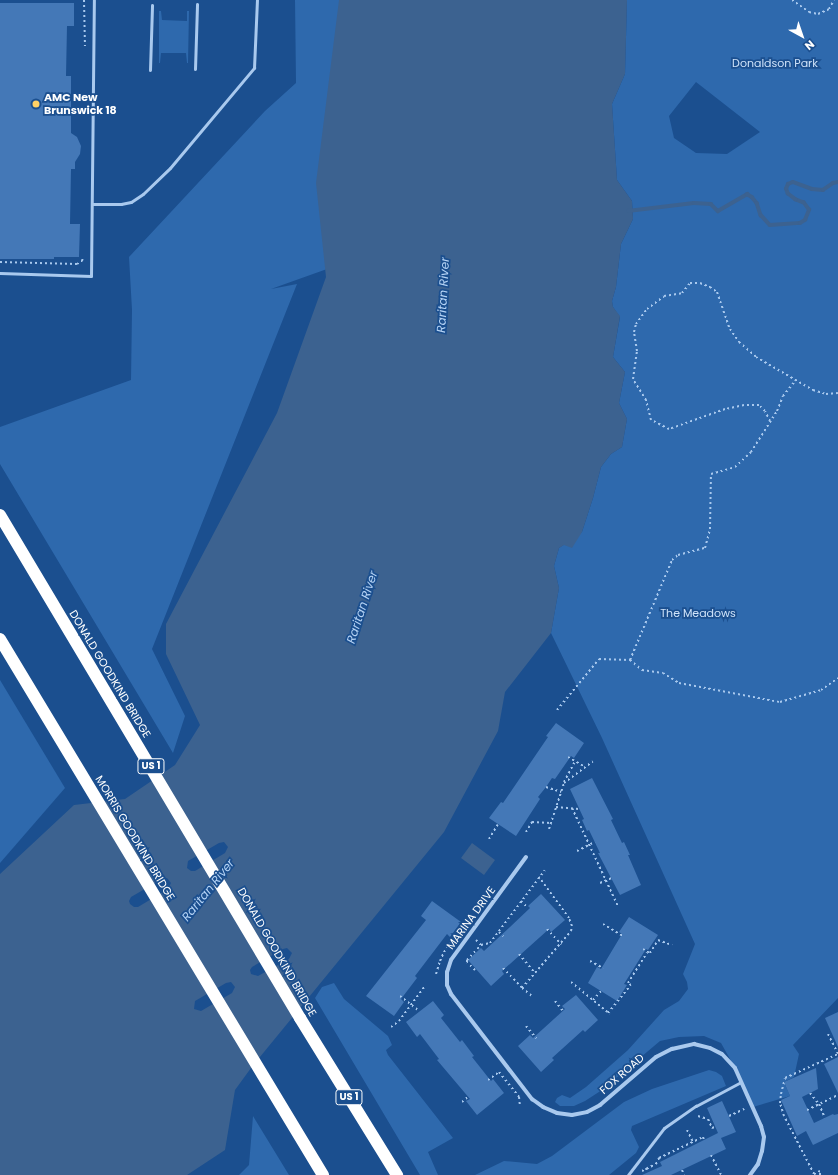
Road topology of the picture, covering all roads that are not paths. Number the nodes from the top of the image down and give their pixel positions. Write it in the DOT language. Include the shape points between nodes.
graph roads {
  1 [pos="94,0"];
  2 [pos="257,0"];
  3 [pos="197,4"];
  4 [pos="152,5"];
  5 [pos="195,69"];
  6 [pos="150,70"];
  7 [pos="92,204"];
  8 [pos="0,273"];
  9 [pos="0,515"];
  10 [pos="0,639"];
  11 [pos="526,858"];
  12 [pos="452,994"];
  13 [pos="741,1082"];
  14 [pos="323,1175"];
  15 [pos="397,1175"];
  16 [pos="628,1175"];
  17 [pos="750,1175"];
  1 -- 7 [label="lane"];
  2 -- 7 [label="lane" via="254,68 170,168 143,194 131,202 121,204"];
  3 -- 5 [label="lane"];
  4 -- 6 [label="lane"];
  7 -- 8 [label="lane" via="91,276"];
  9 -- 15 [label="highway, DONALD GOODKIND BRIDGE / US 1" via="300,1018"];
  10 -- 14 [label="highway, MORRIS GOODKIND BRIDGE"];
  11 -- 12 [label="street, MARINA DRIVE" via="451,960 446,972 447,985"];
  12 -- 13 [label="street, FOX ROAD" via="532,1099 557,1113 572,1115 587,1112 600,1105 656,1057 672,1048 694,1044 722,1054 735,1068"];
  13 -- 16 [label="lane" via="696,1106 664,1128"];
  13 -- 17 [label="street, FOX ROAD" via="764,1137 758,1164"];
}
